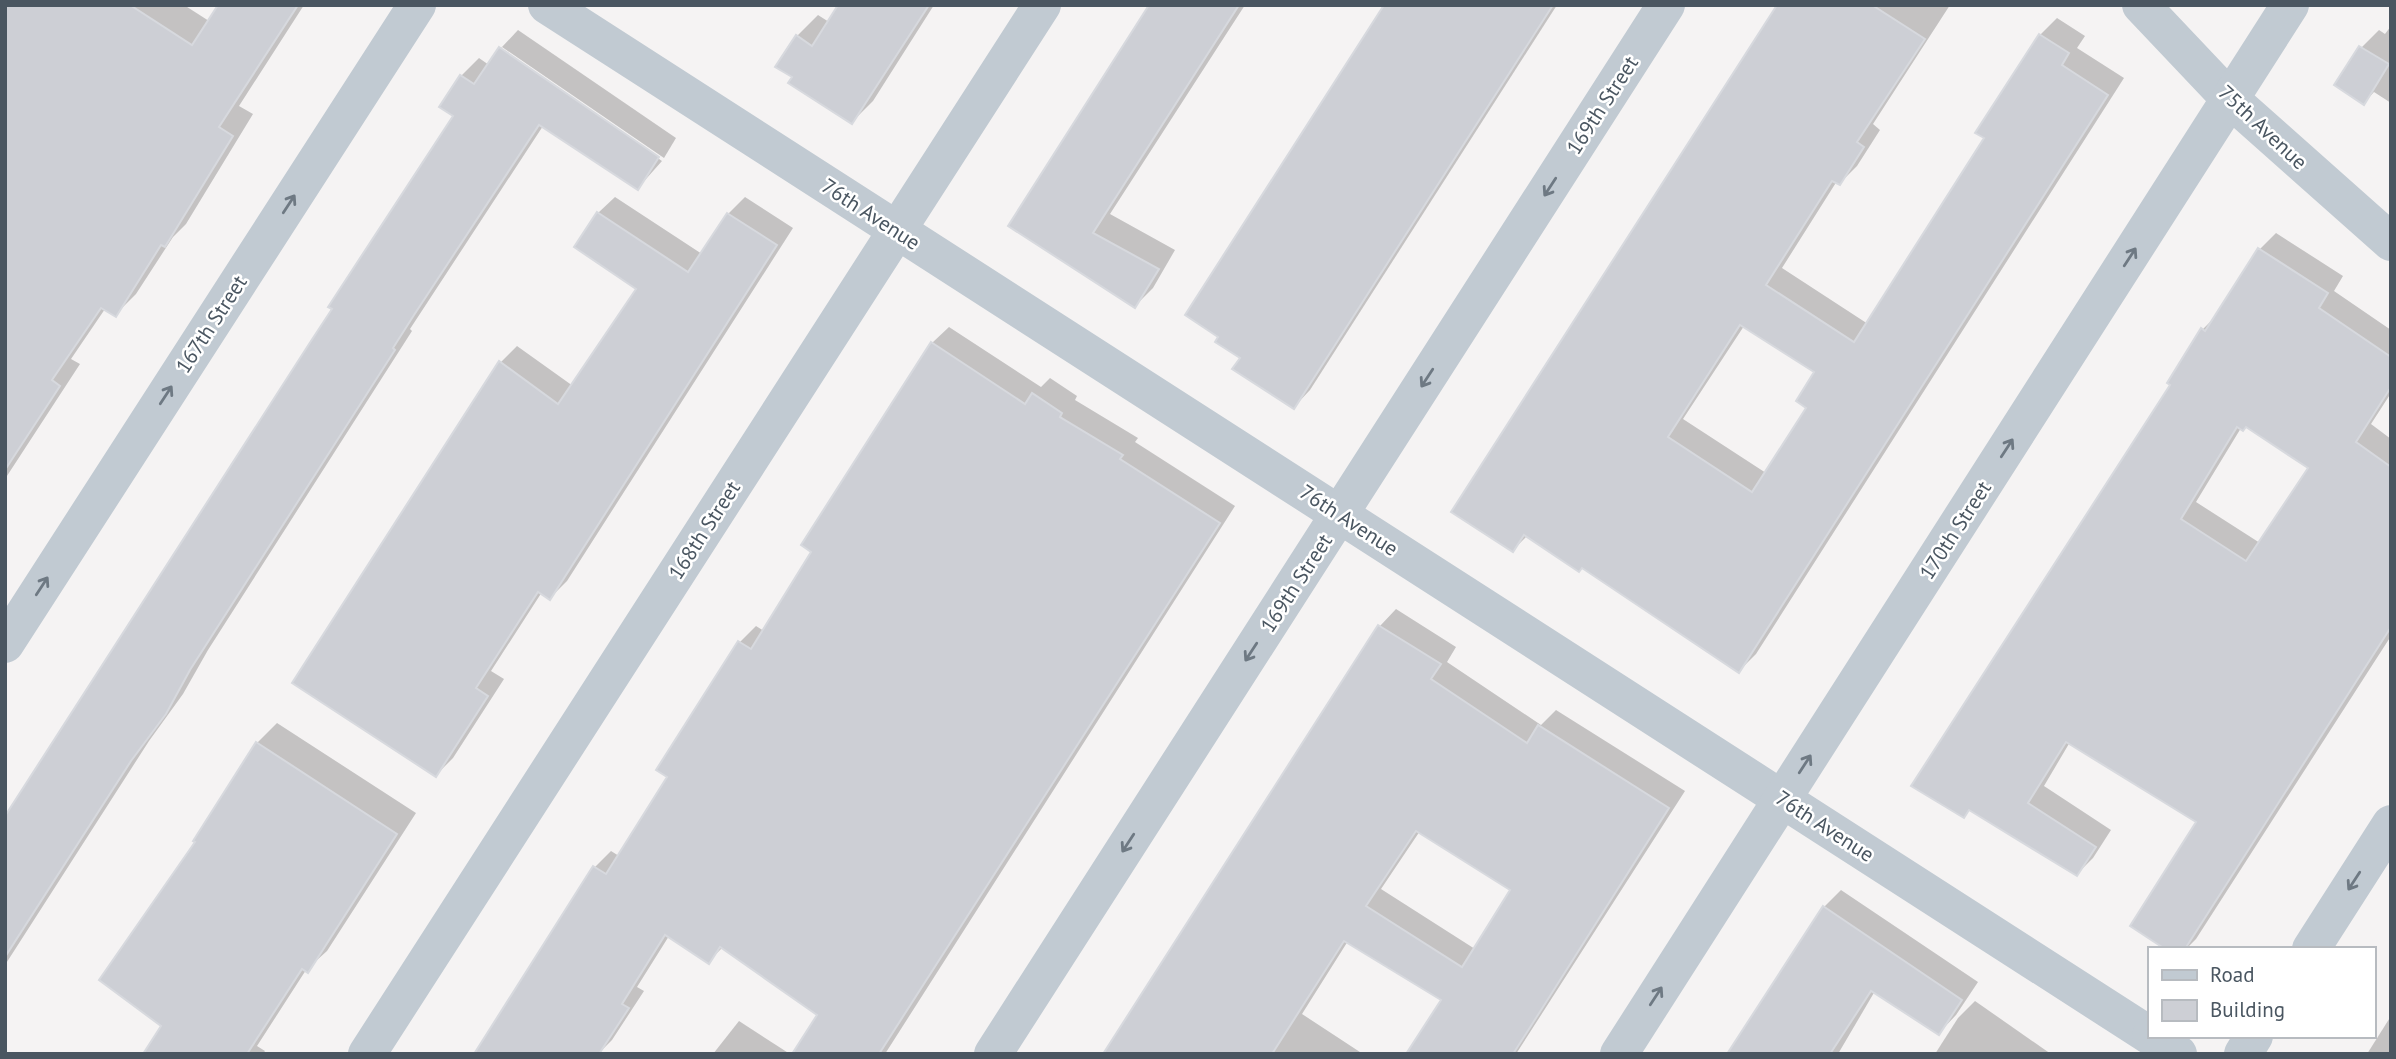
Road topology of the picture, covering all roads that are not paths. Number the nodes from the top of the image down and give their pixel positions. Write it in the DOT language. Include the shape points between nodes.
graph roads {
  1 [pos="417,5"];
  2 [pos="547,5"];
  3 [pos="1042,5"];
  4 [pos="1666,5"];
  5 [pos="2141,5"];
  6 [pos="2290,5"];
  7 [pos="2230,99"];
  8 [pos="897,230"];
  9 [pos="2391,242"];
  10 [pos="1340,514"];
  11 [pos="5,643"];
  12 [pos="1782,799"];
  13 [pos="2391,824"];
  14 [pos="2312,947"];
  15 [pos="2148,1035"];
  16 [pos="2153,1038"];
  17 [pos="2254,1038"];
  18 [pos="367,1054"];
  19 [pos="993,1054"];
  20 [pos="1619,1054"];
  21 [pos="2178,1054"];
  22 [pos="2243,1054"];
  11 -- 1 [label="street, 167th Street, one-way"];
  2 -- 8 [label="street, 76th Avenue"];
  3 -- 8 [label="street, 168th Street"];
  4 -- 10 [label="street, 169th Street, one-way"];
  5 -- 7 [label="street, 75th Avenue"];
  6 -- 7 [label="street, 170th Street"];
  7 -- 9 [label="street, 75th Avenue"];
  12 -- 7 [label="street, 170th Street, one-way"];
  8 -- 10 [label="street, 76th Avenue"];
  8 -- 18 [label="street, 168th Street"];
  10 -- 12 [label="street, 76th Avenue"];
  10 -- 19 [label="street, 169th Street, one-way"];
  12 -- 15 [label="street, 76th Avenue"];
  20 -- 12 [label="street, 170th Street, one-way"];
  13 -- 14 [label="street, one-way"];
  16 -- 21 [label="street, 76th Avenue"];
  17 -- 22 [label="street"];
}
